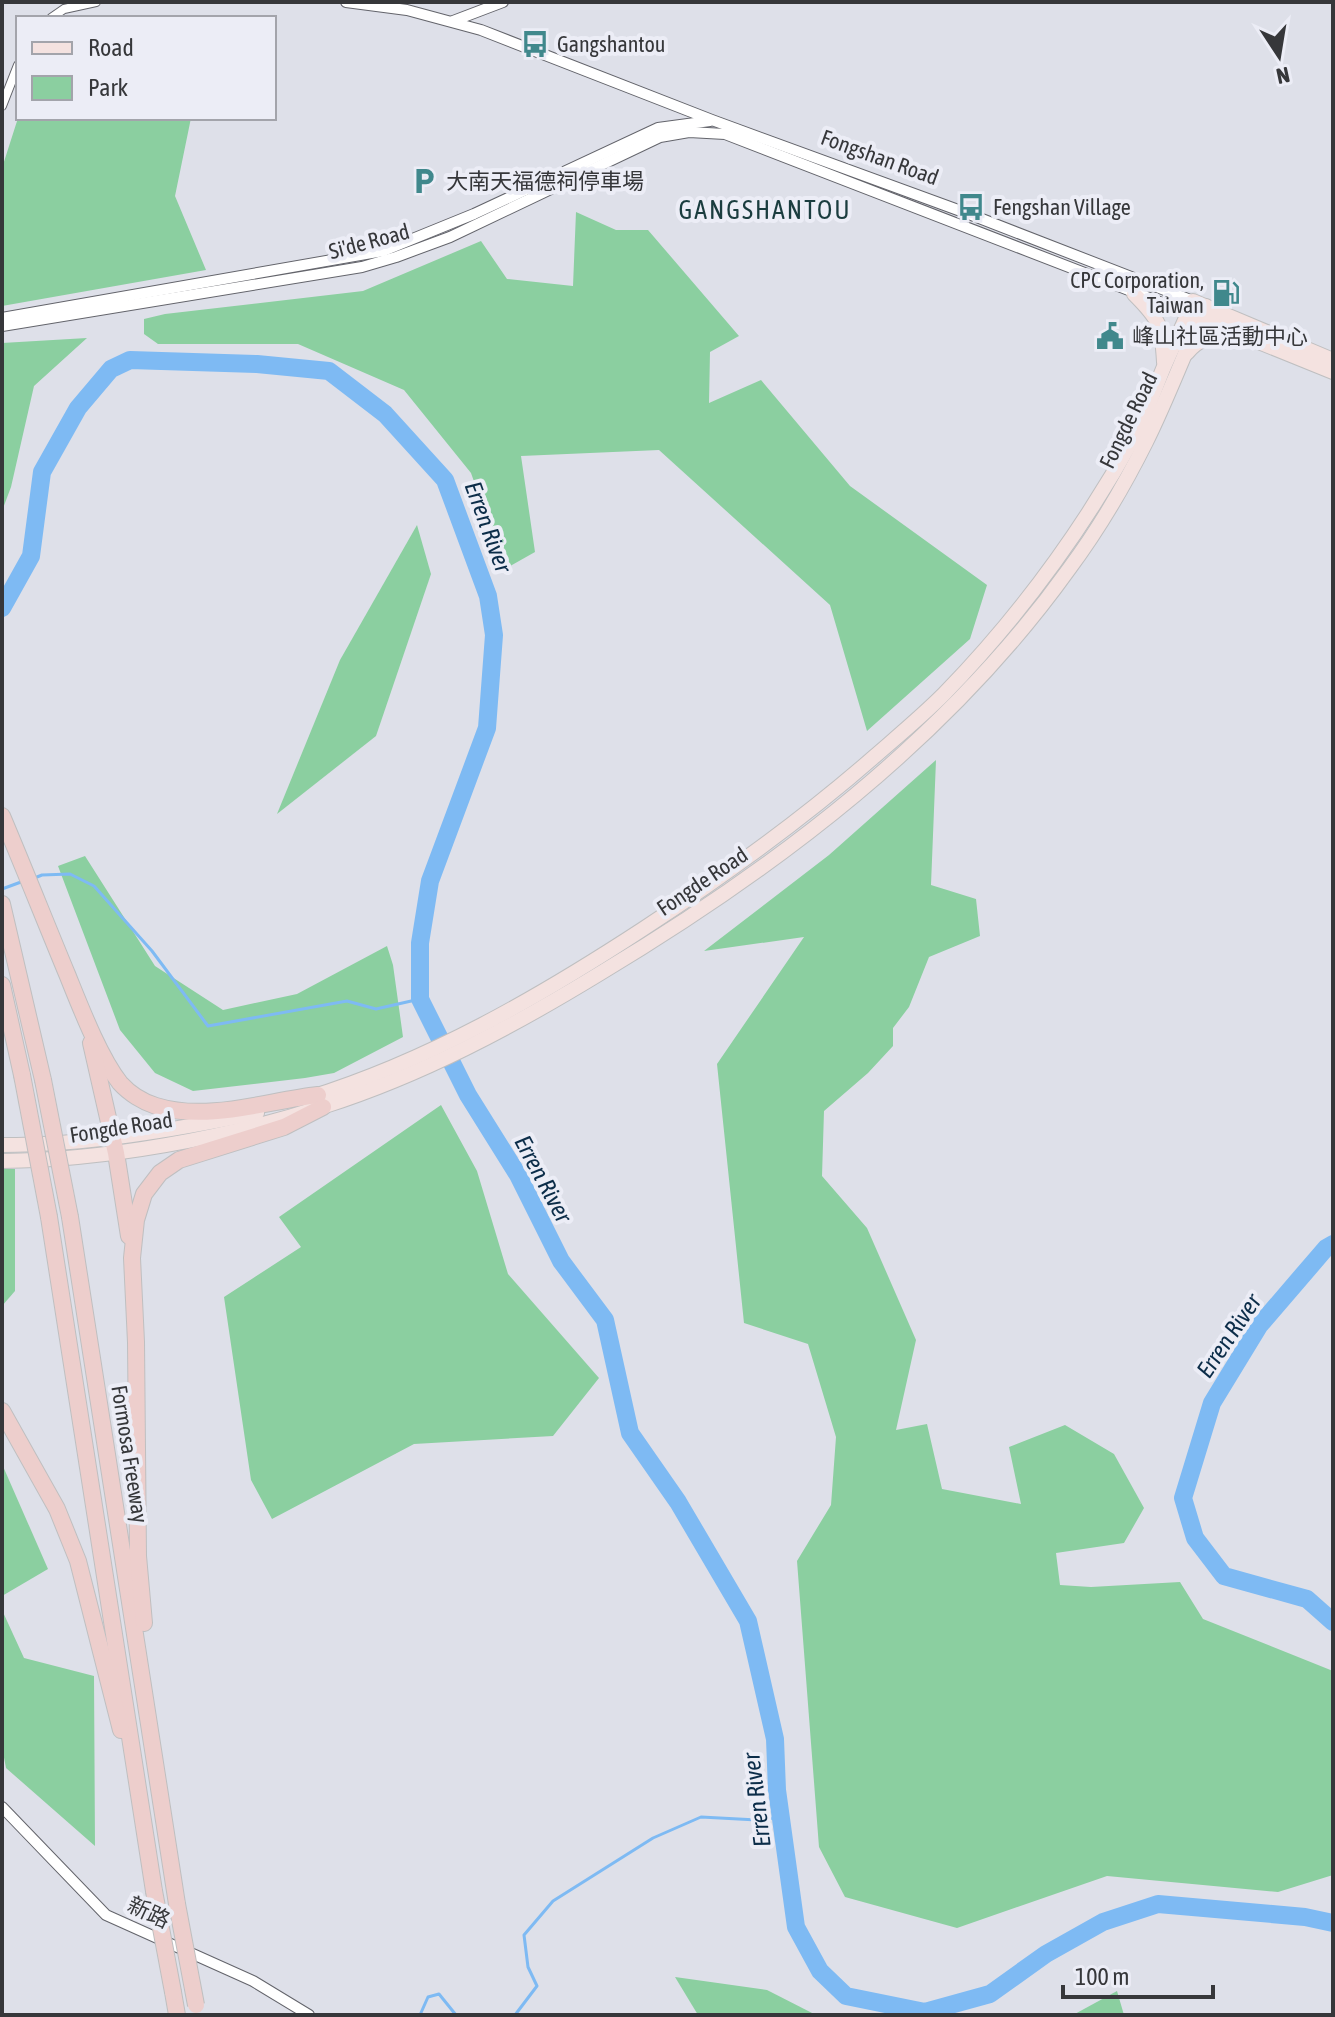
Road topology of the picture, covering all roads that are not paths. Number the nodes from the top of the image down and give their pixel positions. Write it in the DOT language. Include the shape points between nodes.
graph roads {
  1 [pos="96,2"];
  2 [pos="346,2"];
  3 [pos="503,2"];
  4 [pos="62,5"];
  5 [pos="453,21"];
  6 [pos="16,70"];
  7 [pos="2,106"];
  8 [pos="712,120"];
  9 [pos="725,134"];
  10 [pos="362,262"];
  11 [pos="1134,294"];
  12 [pos="1197,310"];
  13 [pos="3,322"];
  14 [pos="1237,334"];
  15 [pos="1333,360"];
  16 [pos="1170,369"];
  17 [pos="1333,372"];
  18 [pos="2,816"];
  19 [pos="2,904"];
  20 [pos="2,985"];
  21 [pos="85,1018"];
  22 [pos="326,1099"];
  23 [pos="10,1145"];
  24 [pos="114,1145"];
  25 [pos="2,1161"];
  26 [pos="132,1258"];
  27 [pos="2,1411"];
  28 [pos="143,1673"];
  29 [pos="134,1762"];
  30 [pos="2,1807"];
  31 [pos="197,2010"];
  32 [pos="177,2015"];
  33 [pos="309,2015"];
  1 -- 4 [label="street"];
  2 -- 5 [label="street, Fongshan Road"];
  3 -- 5 [label="street"];
  5 -- 8 [label="street, Fongshan Road"];
  6 -- 7 [label="street"];
  8 -- 9 [label="street"];
  8 -- 10 [label="street, Si'de Road" via="658,128"];
  8 -- 12 [label="street, Fongshan Road" via="969,214"];
  9 -- 10 [label="street, Si'de Road" via="660,137 450,237"];
  9 -- 11 [label="street, Fongshan Road"];
  10 -- 13 [label="street, Si'de Road"];
  11 -- 12 [label="street, Fongshan Road"];
  11 -- 16 [label="main road" via="1161,326"];
  12 -- 14 [label="main road, Fongshan Road"];
  12 -- 15 [label="main road, Fongshan Road"];
  12 -- 16 [label="main road, Fongde Road"];
  14 -- 16 [label="main road" via="1201,341"];
  14 -- 17 [label="main road, Fongshan Road"];
  16 -- 22 [label="main road, Fongde Road" via="1090,509 1034,589 933,704 838,788 707,888 529,999"];
  16 -- 22 [label="main road, Fongde Road" via="1147,440 1070,568 971,689 847,801 716,901 491,1037 419,1070"];
  18 -- 21 [label="highway"];
  19 -- 28 [label="highway, Formosa Freeway, bridge" via="70,1217"];
  20 -- 29 [label="highway, Formosa Freeway, bridge" via="49,1217"];
  21 -- 22 [label="highway" via="122,1084 155,1106 220,1111"];
  21 -- 24 [label="highway"];
  22 -- 24 [label="main road, Fongde Road" via="214,1134"];
  22 -- 26 [label="highway" via="284,1127 169,1166 144,1194"];
  23 -- 24 [label="main road, Fongde Road"];
  24 -- 25 [label="main road, Fongde Road"];
  24 -- 26 [label="highway"];
  26 -- 28 [label="highway"];
  27 -- 29 [label="highway" via="57,1509 78,1561 118,1722"];
  28 -- 31 [label="highway, Formosa Freeway, bridge"];
  29 -- 32 [label="highway, Formosa Freeway, bridge"];
  30 -- 33 [label="street, 新路" via="106,1915 253,1981"];
}
